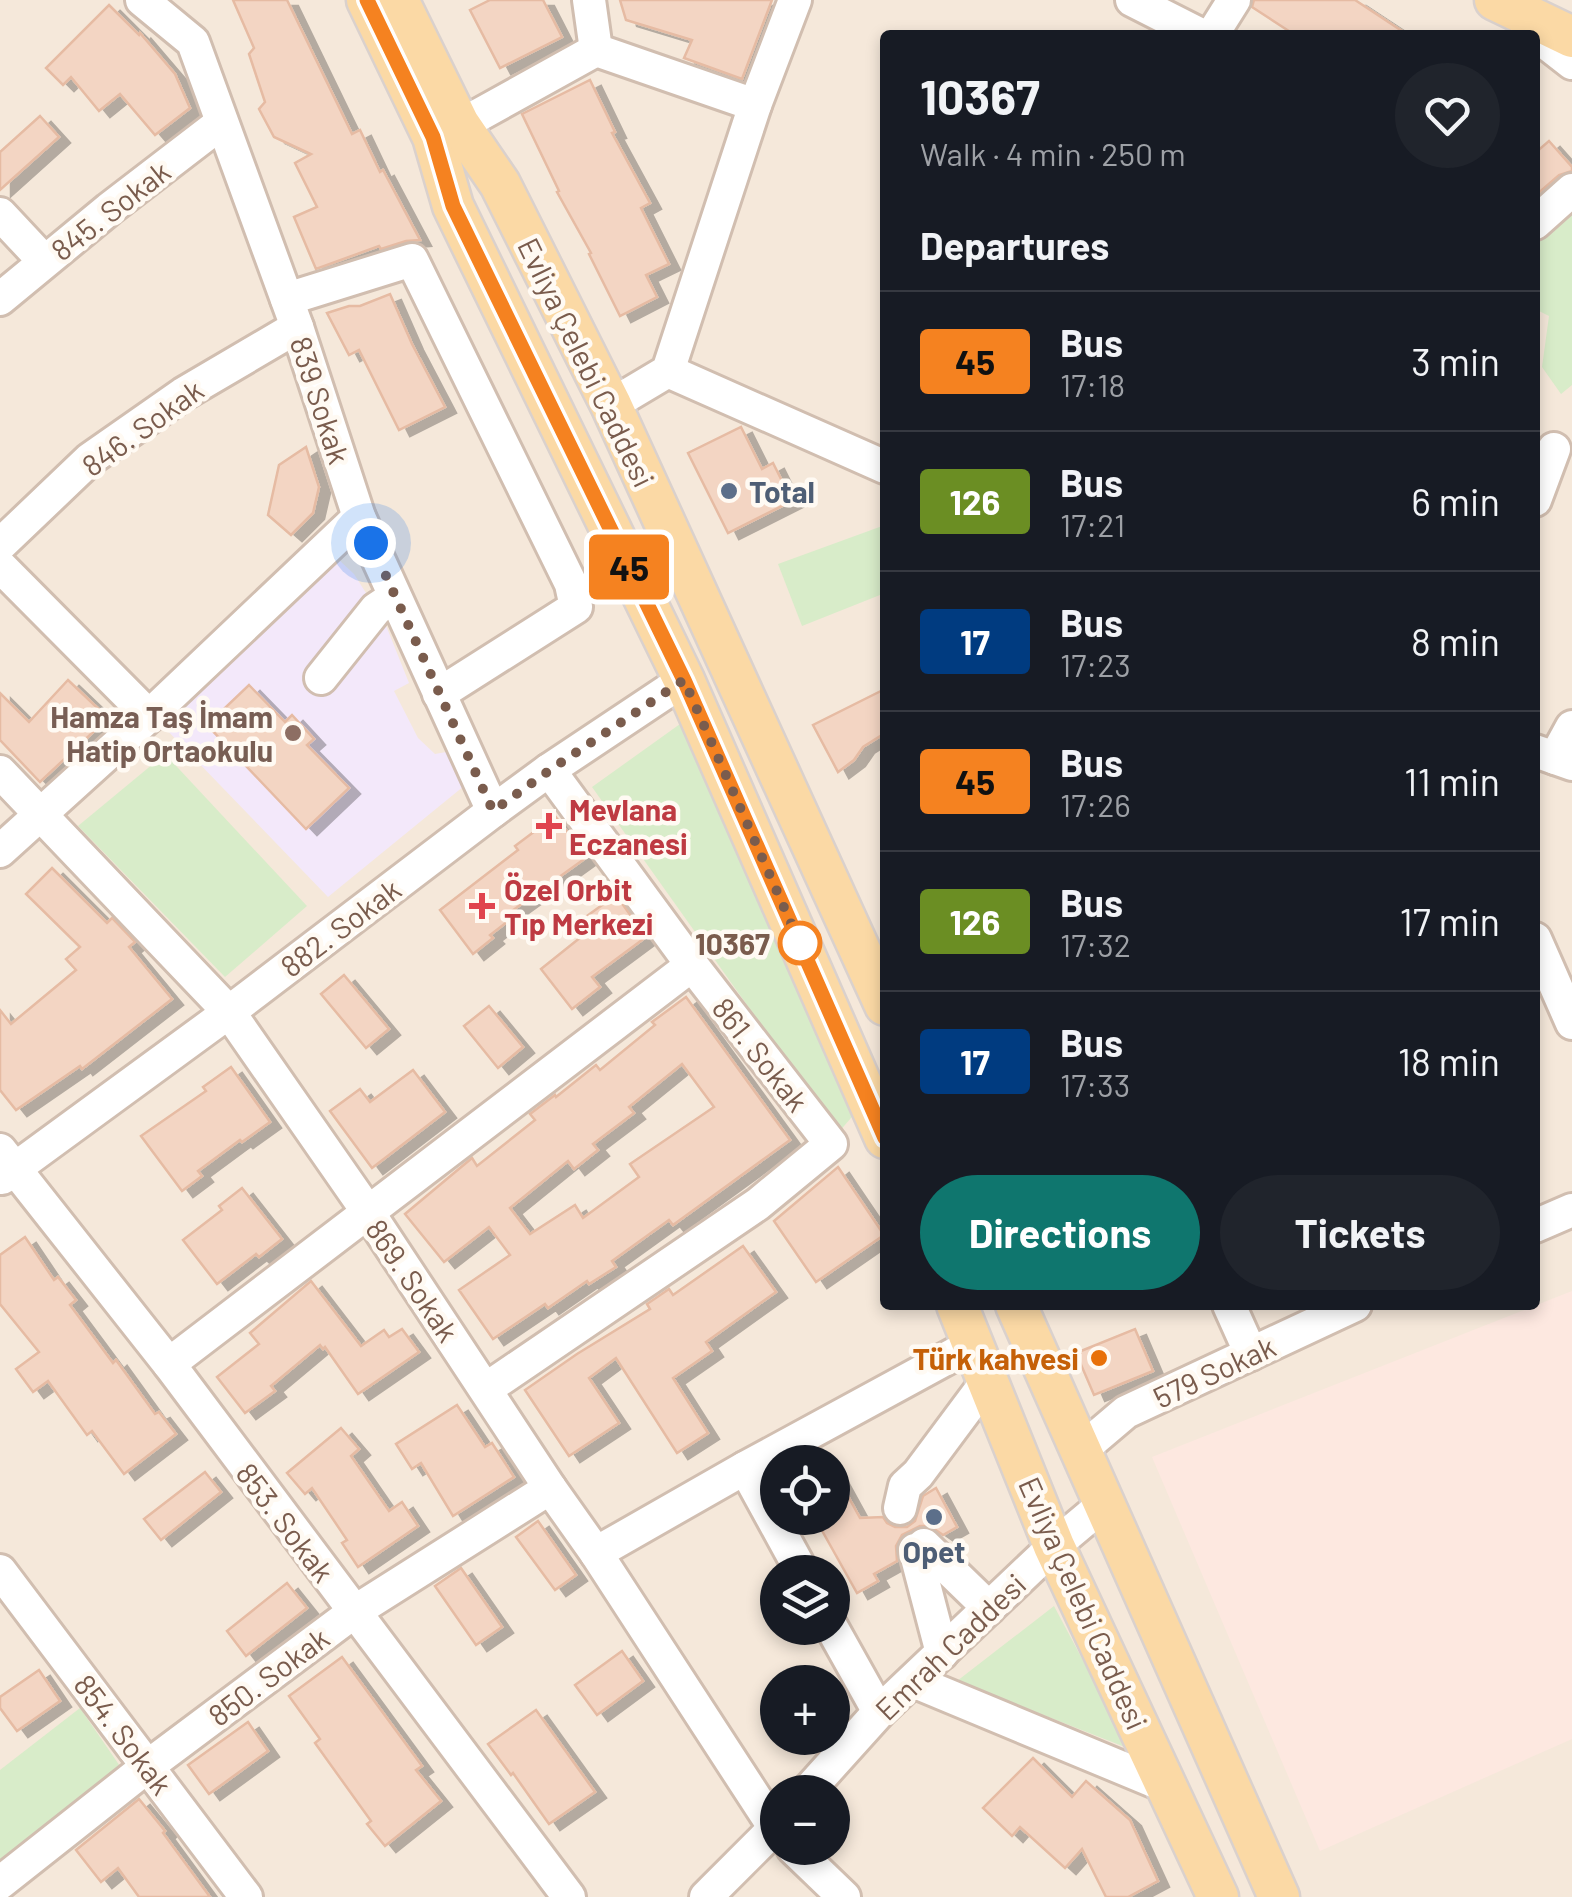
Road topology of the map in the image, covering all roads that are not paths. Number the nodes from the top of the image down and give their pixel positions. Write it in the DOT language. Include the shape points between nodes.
graph roads {
  1 [pos="142,0"];
  2 [pos="338,0"];
  3 [pos="367,0"];
  4 [pos="398,0"];
  5 [pos="422,0"];
  6 [pos="589,0"];
  7 [pos="795,0"];
  8 [pos="1132,0"];
  9 [pos="1234,0"];
  10 [pos="1494,0"];
  11 [pos="1191,30"];
  12 [pos="1215,30"];
  13 [pos="1531,30"];
  14 [pos="1540,37"];
  15 [pos="1572,38"];
  16 [pos="596,50"];
  17 [pos="1572,63"];
  18 [pos="756,105"];
  19 [pos="477,116"];
  20 [pos="221,123"];
  21 [pos="500,184"];
  22 [pos="1572,190"];
  23 [pos="453,206"];
  24 [pos="0,214"];
  25 [pos="1540,219"];
  26 [pos="44,262"];
  27 [pos="0,299"];
  28 [pos="292,313"];
  29 [pos="668,371"];
  30 [pos="611,405"];
  31 [pos="1559,447"];
  32 [pos="880,466"];
  33 [pos="1540,489"];
  34 [pos="359,517"];
  35 [pos="0,545"];
  36 [pos="0,566"];
  37 [pos="394,597"];
  38 [pos="321,678"];
  39 [pos="684,680"];
  40 [pos="439,694"];
  41 [pos="149,716"];
  42 [pos="1572,726"];
  43 [pos="1554,758"];
  44 [pos="550,770"];
  45 [pos="0,772"];
  46 [pos="493,811"];
  47 [pos="41,815"];
  48 [pos="0,851"];
  49 [pos="1540,949"];
  50 [pos="692,965"];
  51 [pos="880,995"];
  52 [pos="880,1004"];
  53 [pos="229,1012"];
  54 [pos="1572,1023"];
  55 [pos="880,1127"];
  56 [pos="5,1166"];
  57 [pos="1572,1210"];
  58 [pos="368,1212"];
  59 [pos="1540,1224"];
  60 [pos="960,1310"];
  61 [pos="1018,1310"];
  62 [pos="1232,1310"];
  63 [pos="1344,1310"];
  64 [pos="1251,1354"];
  65 [pos="980,1362"];
  66 [pos="169,1364"];
  67 [pos="486,1389"];
  68 [pos="1080,1451"];
  69 [pos="744,1468"];
  70 [pos="550,1488"];
  71 [pos="1104,1504"];
  72 [pos="900,1508"];
  73 [pos="1054,1546"];
  74 [pos="596,1553"];
  75 [pos="793,1555"];
  76 [pos="0,1571"];
  77 [pos="989,1608"];
  78 [pos="354,1612"];
  79 [pos="842,1645"];
  80 [pos="942,1654"];
  81 [pos="913,1681"];
  82 [pos="879,1712"];
  83 [pos="148,1766"];
  84 [pos="822,1775"];
  85 [pos="1168,1787"];
  86 [pos="760,1803"];
  87 [pos="760,1851"];
  88 [pos="811,1865"];
  89 [pos="0,1883"];
  90 [pos="246,1897"];
  91 [pos="568,1897"];
  92 [pos="706,1897"];
  93 [pos="844,1897"];
  94 [pos="1218,1897"];
  95 [pos="1279,1897"];
  1 -- 20 [label="street, 839 Sokak" via="192,42"];
  2 -- 23 [label="main road" via="411,147"];
  3 -- 23 [label="main road, Evliya Çelebi Caddesi" via="433,137"];
  4 -- 21 [label="main road, Evliya Çelebi Caddesi" via="460,124"];
  5 -- 19 [label="main road"];
  6 -- 16 [label="street"];
  7 -- 18 [label="street"];
  8 -- 11 [label="street"];
  9 -- 12 [label="street"];
  10 -- 13 [label="street"];
  10 -- 15 [label="main road"];
  14 -- 17 [label="street"];
  16 -- 18 [label="street"];
  16 -- 19 [label="street"];
  18 -- 29 [label="street"];
  19 -- 21 [label="main road"];
  20 -- 26 [label="street, 845. Sokak"];
  20 -- 28 [label="street, 839 Sokak"];
  21 -- 30 [label="main road, Evliya Çelebi Caddesi"];
  22 -- 25 [label="street"];
  23 -- 39 [label="main road, Evliya Çelebi Caddesi"];
  24 -- 26 [label="street"];
  26 -- 27 [label="street, 845. Sokak"];
  28 -- 34 [label="street, 839 Sokak"];
  28 -- 35 [label="street, 846. Sokak" via="90,459"];
  28 -- 40 [label="street, 846. Sokak" via="412,260 570,584 576,607"];
  29 -- 30 [label="street"];
  29 -- 32 [label="street"];
  30 -- 51 [label="main road, Evliya Çelebi Caddesi"];
  31 -- 33 [label="street"];
  34 -- 37 [label="street, 839 Sokak"];
  34 -- 41 [label="street"];
  36 -- 41 [label="street"];
  37 -- 38 [label="street" via="376,609"];
  37 -- 40 [label="street, 839 Sokak"];
  39 -- 44 [label="street, 882. Sokak"];
  39 -- 52 [label="main road" via="768,819 840,982"];
  39 -- 55 [label="main road, Evliya Çelebi Caddesi"];
  40 -- 46 [label="street, 839 Sokak"];
  41 -- 47 [label="street"];
  42 -- 43 [label="street"];
  44 -- 46 [label="street, 882. Sokak"];
  44 -- 50 [label="street, 861. Sokak"];
  45 -- 47 [label="street, 869. Sokak"];
  46 -- 53 [label="street, 882. Sokak"];
  47 -- 48 [label="street"];
  47 -- 53 [label="street, 869. Sokak"];
  49 -- 54 [label="street"];
  50 -- 58 [label="street"];
  50 -- 67 [label="street, 861. Sokak" via="831,1144 758,1204"];
  53 -- 56 [label="street, 882. Sokak"];
  53 -- 58 [label="street, 869. Sokak"];
  56 -- 66 [label="street, 853. Sokak"];
  57 -- 59 [label="street"];
  58 -- 66 [label="street"];
  58 -- 67 [label="street, 869. Sokak"];
  60 -- 65 [label="main road, Evliya Çelebi Caddesi"];
  61 -- 68 [label="main road, Evliya Çelebi Caddesi"];
  62 -- 64 [label="street"];
  63 -- 64 [label="street, 579 Sokak"];
  64 -- 68 [label="street, 579 Sokak" via="1126,1412"];
  65 -- 69 [label="street"];
  65 -- 72 [label="street" via="906,1486"];
  65 -- 73 [label="main road, Evliya Çelebi Caddesi"];
  66 -- 78 [label="street, 853. Sokak"];
  67 -- 70 [label="street, 869. Sokak"];
  68 -- 71 [label="main road, Evliya Çelebi Caddesi"];
  69 -- 74 [label="street"];
  69 -- 75 [label="street"];
  70 -- 74 [label="street, 869. Sokak"];
  70 -- 78 [label="street, 850. Sokak"];
  71 -- 73 [label="street, Emrah Caddesi"];
  71 -- 95 [label="main road, Evliya Çelebi Caddesi"];
  73 -- 77 [label="street, Emrah Caddesi"];
  73 -- 85 [label="main road, Evliya Çelebi Caddesi"];
  74 -- 86 [label="street, 869. Sokak"];
  76 -- 83 [label="street, 854. Sokak"];
  77 -- 80 [label="street, Emrah Caddesi"];
  77 -- 80 [label="street" via="920,1548"];
  78 -- 83 [label="street, 850. Sokak"];
  78 -- 91 [label="street, 853. Sokak"];
  79 -- 82 [label="street"];
  80 -- 81 [label="street, Emrah Caddesi"];
  81 -- 82 [label="street, Emrah Caddesi"];
  81 -- 85 [label="street"];
  82 -- 84 [label="street, Emrah Caddesi"];
  83 -- 89 [label="street, 850. Sokak"];
  83 -- 90 [label="street, 854. Sokak"];
  85 -- 94 [label="main road, Evliya Çelebi Caddesi"];
  87 -- 92 [label="street"];
  88 -- 93 [label="street, 869. Sokak"];
}
